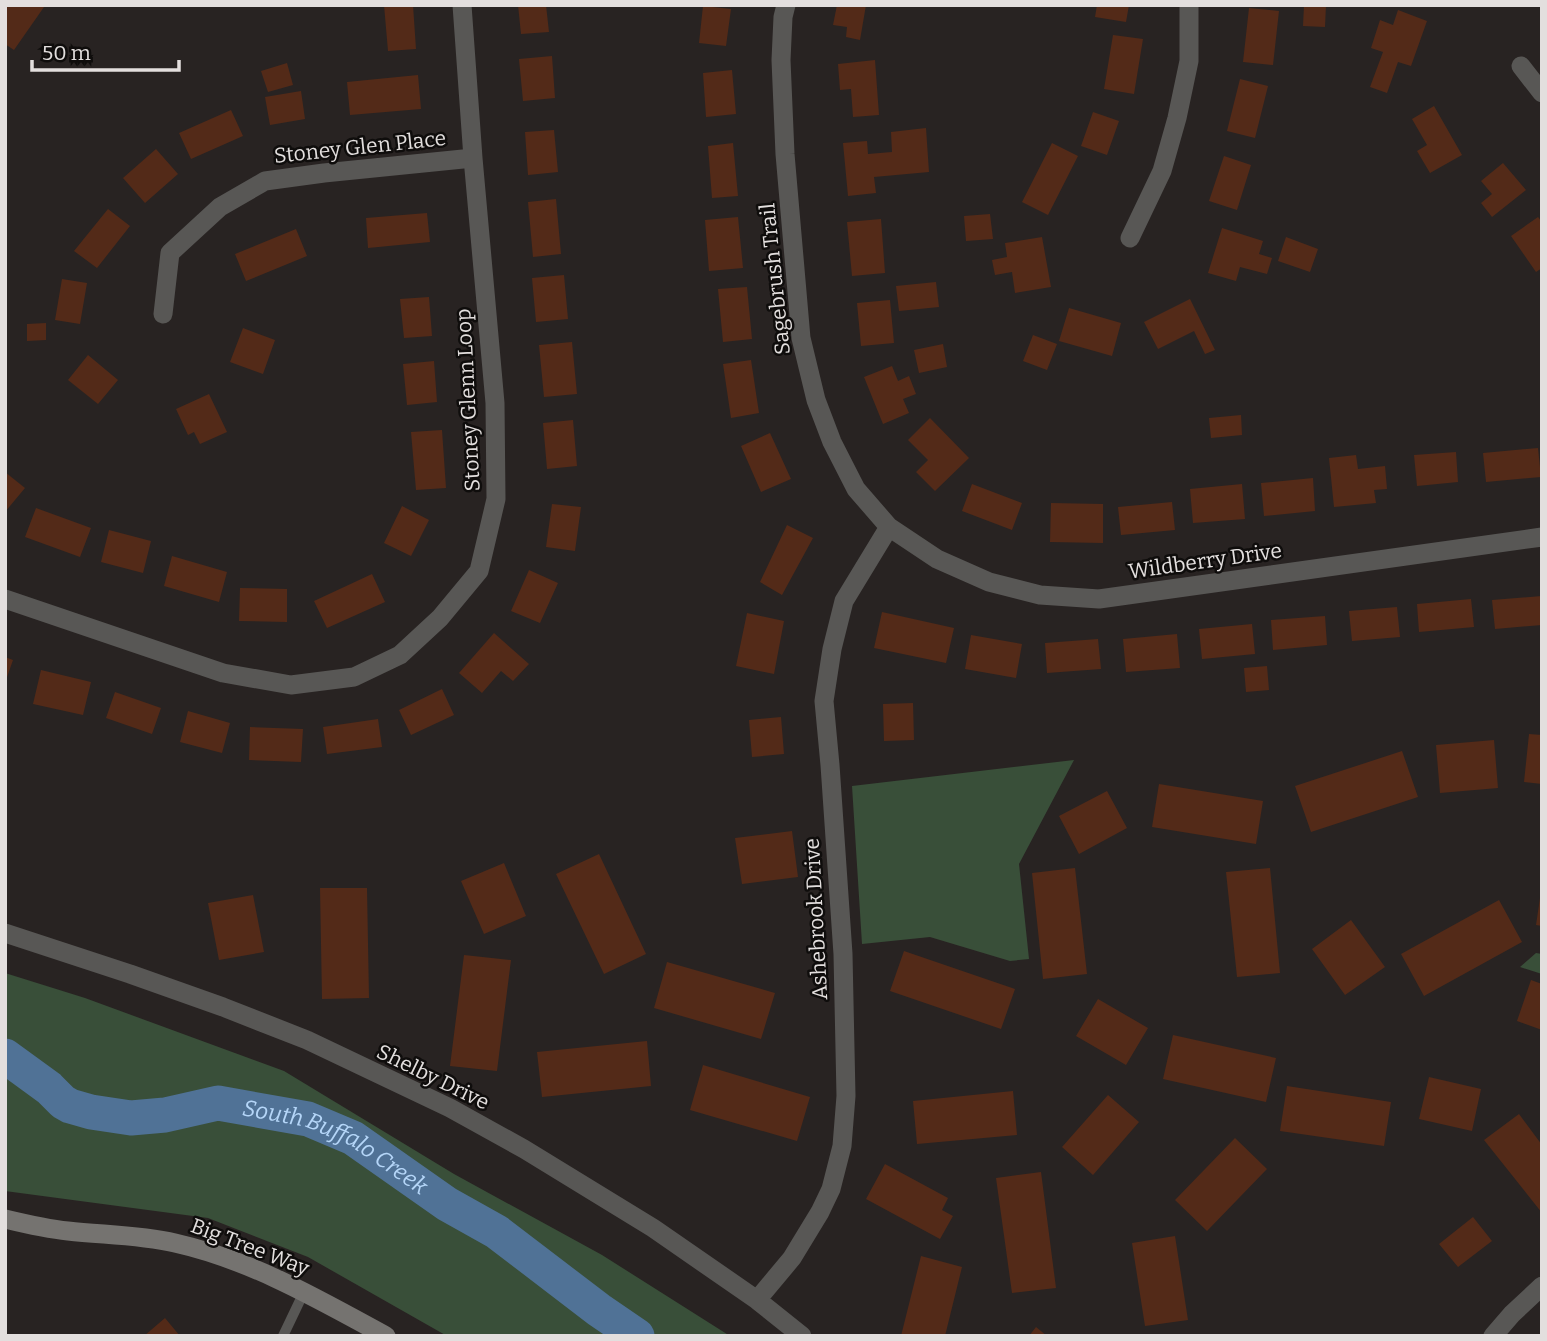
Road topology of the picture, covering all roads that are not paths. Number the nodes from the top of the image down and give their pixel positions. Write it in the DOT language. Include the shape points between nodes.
graph roads {
  1 [pos="462,5"];
  2 [pos="786,5"];
  3 [pos="1189,5"];
  4 [pos="1521,66"];
  5 [pos="1542,93"];
  6 [pos="473,158"];
  7 [pos="1130,238"];
  8 [pos="163,314"];
  9 [pos="889,527"];
  10 [pos="1542,537"];
  11 [pos="5,599"];
  12 [pos="5,933"];
  13 [pos="5,1219"];
  14 [pos="1542,1286"];
  15 [pos="304,1292"];
  16 [pos="757,1300"];
  17 [pos="283,1336"];
  18 [pos="386,1336"];
  19 [pos="802,1336"];
  20 [pos="1493,1336"];
  1 -- 6 [label="street, Stoney Glenn Loop"];
  2 -- 9 [label="street, Sagebrush Trail" via="781,60 785,154 801,338 832,442 856,489"];
  3 -- 7 [label="street" via="1189,61 1177,118 1162,171"];
  4 -- 5 [label="street"];
  6 -- 8 [label="street, Stoney Glen Place" via="265,181 220,207 170,253"];
  6 -- 11 [label="street, Stoney Glenn Loop" via="495,403 496,499 479,571 440,618 400,655 354,677 292,685 223,673"];
  9 -- 10 [label="street, Wildberry Drive" via="937,559 989,582 1040,594 1098,598"];
  9 -- 16 [label="street, Ashebrook Drive" via="844,601 824,701 843,954 846,1096 842,1146 820,1212 792,1258"];
  12 -- 16 [label="street, Shelby Drive" via="307,1040 450,1108 653,1228"];
  13 -- 15 [label="main road, Big Tree Way" via="66,1231 173,1242 235,1261"];
  14 -- 20 [label="street"];
  15 -- 17 [label="lane"];
  15 -- 18 [label="main road, Big Tree Way"];
  16 -- 19 [label="street, Shelby Drive"];
}
